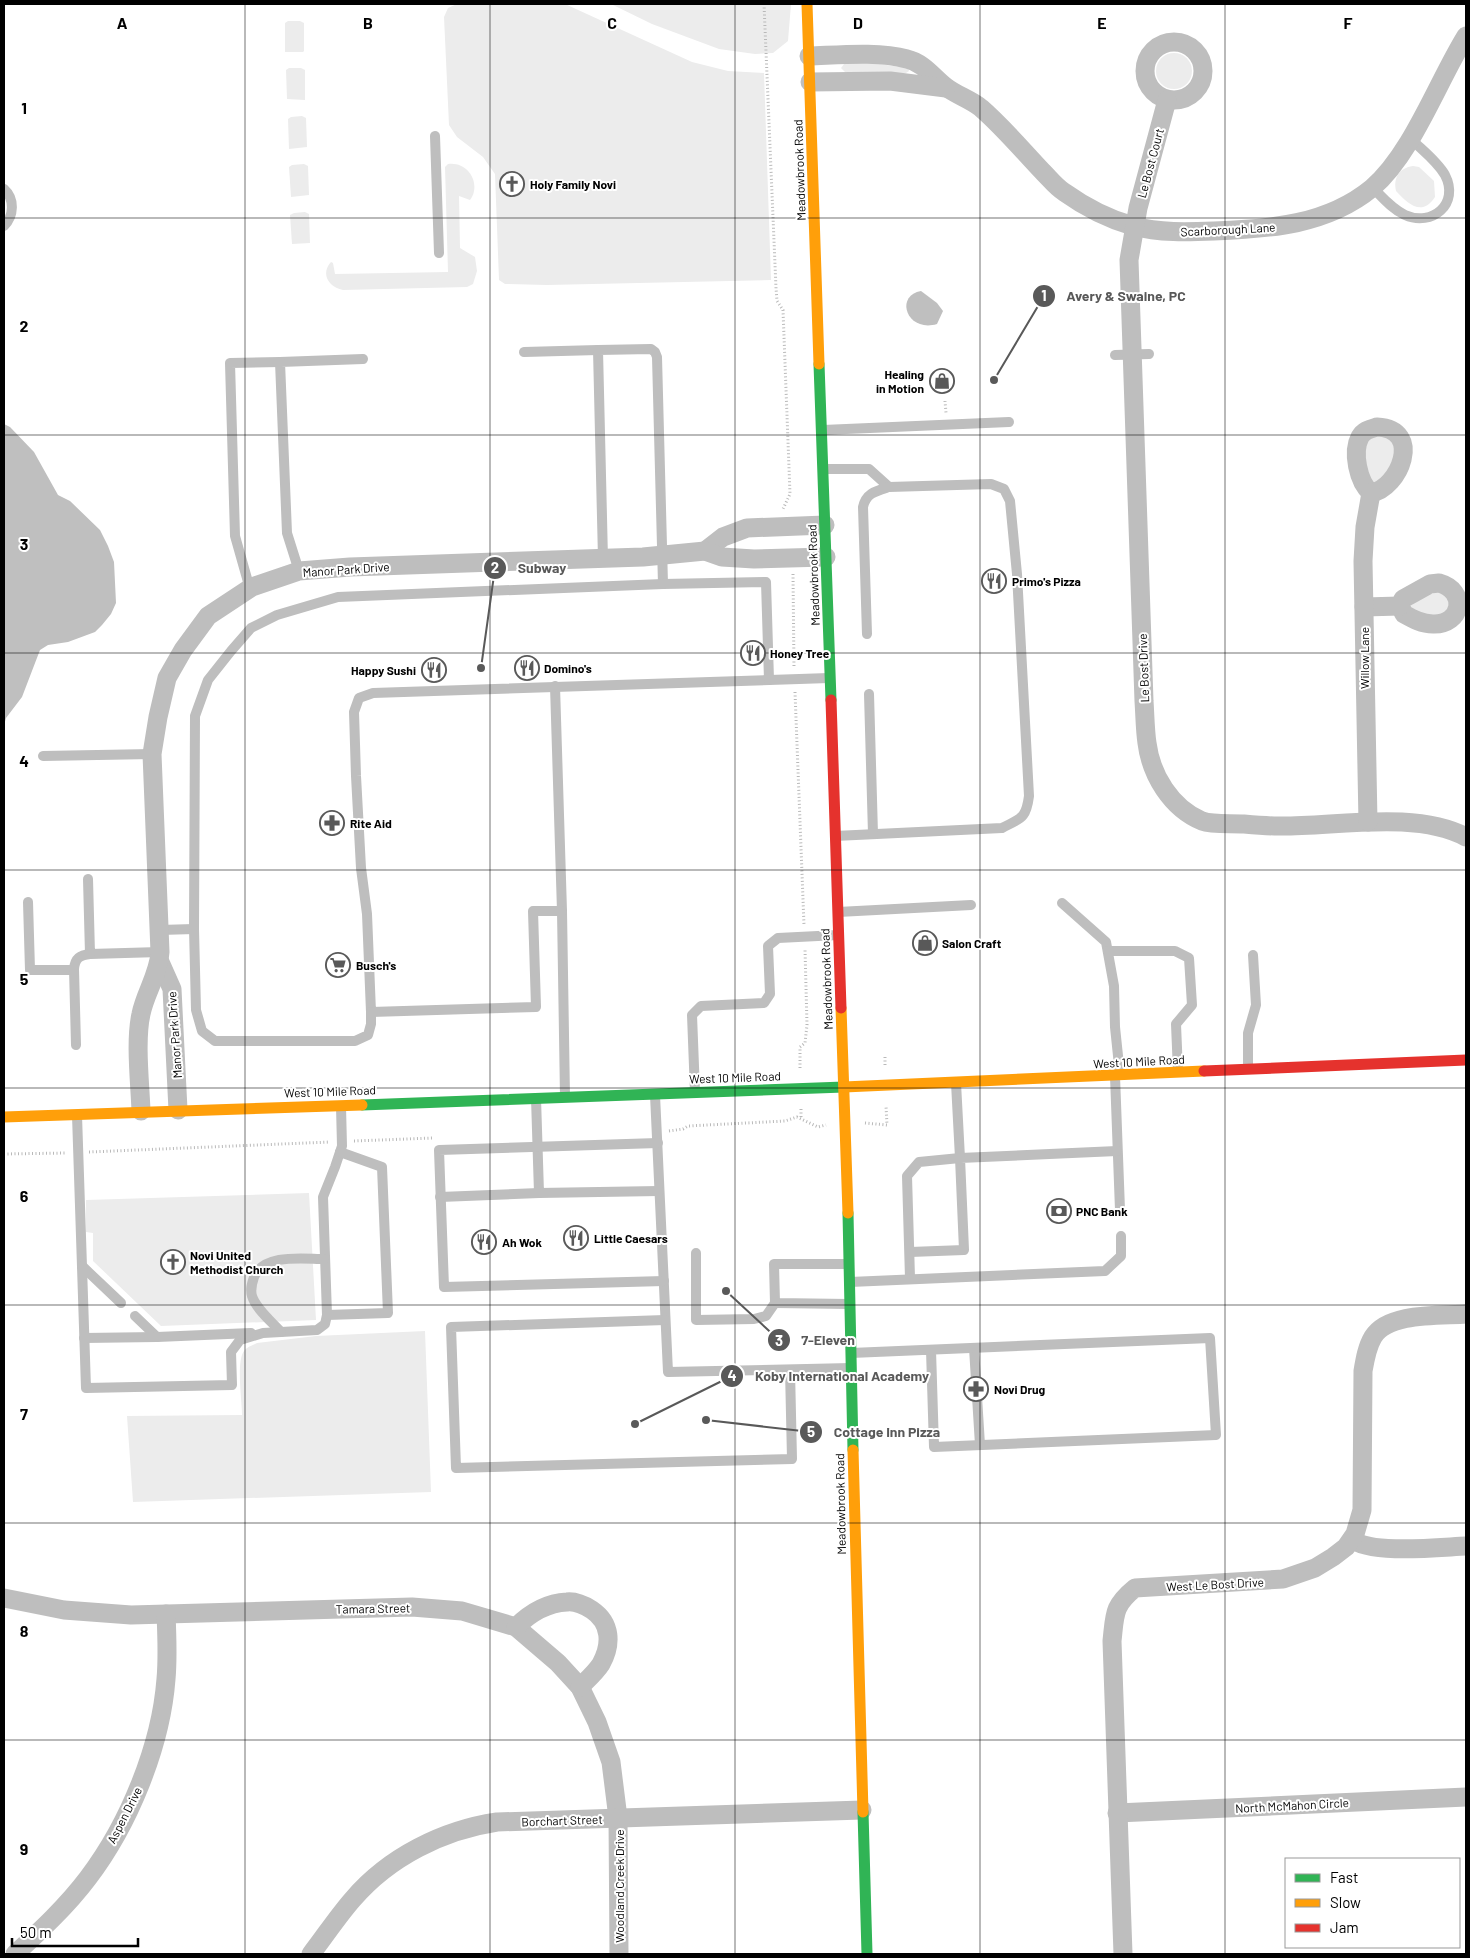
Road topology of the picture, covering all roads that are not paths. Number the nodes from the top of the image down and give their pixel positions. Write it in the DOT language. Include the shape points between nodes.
graph roads {
  1 [pos="807,4"];
  2 [pos="1466,36"];
  3 [pos="809,56"];
  4 [pos="810,82"];
  5 [pos="946,88"];
  6 [pos="1167,100"];
  7 [pos="435,136"];
  8 [pos="1411,139"];
  9 [pos="1372,187"];
  10 [pos="4,188"];
  11 [pos="4,226"];
  12 [pos="1133,226"];
  13 [pos="439,253"];
  14 [pos="598,350"];
  15 [pos="524,352"];
  16 [pos="363,359"];
  17 [pos="280,362"];
  18 [pos="1010,422"];
  19 [pos="822,430"];
  20 [pos="823,469"];
  21 [pos="889,487"];
  22 [pos="1371,493"];
  23 [pos="825,524"];
  24 [pos="705,551"];
  25 [pos="662,555"];
  26 [pos="826,557"];
  27 [pos="603,559"];
  28 [pos="299,571"];
  29 [pos="663,584"];
  30 [pos="250,589"];
  31 [pos="1400,606"];
  32 [pos="1364,607"];
  33 [pos="867,634"];
  34 [pos="830,678"];
  35 [pos="769,680"];
  36 [pos="555,686"];
  37 [pos="869,694"];
  38 [pos="152,754"];
  39 [pos="43,756"];
  40 [pos="1368,822"];
  41 [pos="873,834"];
  42 [pos="835,836"];
  43 [pos="1466,837"];
  44 [pos="88,878"];
  45 [pos="28,902"];
  46 [pos="1062,903"];
  47 [pos="971,905"];
  48 [pos="562,911"];
  49 [pos="838,912"];
  50 [pos="160,930"];
  51 [pos="194,930"];
  52 [pos="838,935"];
  53 [pos="1108,951"];
  54 [pos="90,954"];
  55 [pos="1253,955"];
  56 [pos="160,957"];
  57 [pos="74,970"];
  58 [pos="371,1012"];
  59 [pos="76,1045"];
  60 [pos="1466,1060"];
  61 [pos="1248,1070"];
  62 [pos="1178,1073"];
  63 [pos="1118,1076"];
  64 [pos="956,1082"];
  65 [pos="843,1087"];
  66 [pos="695,1093"];
  67 [pos="655,1094"];
  68 [pos="536,1097"];
  69 [pos="565,1097"];
  70 [pos="341,1105"];
  71 [pos="178,1110"];
  72 [pos="141,1111"];
  73 [pos="77,1114"];
  74 [pos="4,1117"];
  75 [pos="658,1143"];
  76 [pos="538,1146"];
  77 [pos="341,1147"];
  78 [pos="1117,1150"];
  79 [pos="960,1158"];
  80 [pos="660,1190"];
  81 [pos="539,1193"];
  82 [pos="440,1197"];
  83 [pos="1120,1210"];
  84 [pos="1121,1236"];
  85 [pos="910,1252"];
  86 [pos="696,1253"];
  87 [pos="324,1259"];
  88 [pos="849,1264"];
  89 [pos="82,1266"];
  90 [pos="910,1278"];
  91 [pos="664,1281"];
  92 [pos="849,1282"];
  93 [pos="121,1303"];
  94 [pos="775,1303"];
  95 [pos="850,1304"];
  96 [pos="1466,1314"];
  97 [pos="327,1315"];
  98 [pos="135,1316"];
  99 [pos="665,1320"];
  100 [pos="281,1332"];
  101 [pos="263,1333"];
  102 [pos="157,1337"];
  103 [pos="84,1338"];
  104 [pos="974,1348"];
  105 [pos="931,1350"];
  106 [pos="850,1353"];
  107 [pos="851,1368"];
  108 [pos="790,1370"];
  109 [pos="980,1445"];
  110 [pos="1352,1539"];
  111 [pos="1466,1546"];
  112 [pos="4,1598"];
  113 [pos="166,1614"];
  114 [pos="516,1627"];
  115 [pos="580,1687"];
  116 [pos="1466,1797"];
  117 [pos="862,1810"];
  118 [pos="1117,1813"];
  119 [pos="618,1818"];
  120 [pos="15,1954"];
  121 [pos="311,1954"];
  122 [pos="619,1954"];
  123 [pos="867,1954"];
  124 [pos="1123,1954"];
  1 -- 3 [label="street, Meadowbrook Road"];
  2 -- 8 [label="street, Scarborough Lane"];
  3 -- 4 [label="street, Meadowbrook Road"];
  3 -- 5 [label="street, Scarborough Lane" via="870,55 908,59 924,67"];
  4 -- 5 [label="street, Scarborough Lane" via="890,81"];
  4 -- 19 [label="street, Meadowbrook Road"];
  5 -- 12 [label="street, Scarborough Lane" via="980,107 1061,191 1088,209"];
  6 -- 12 [label="street, Le Bost Court"];
  7 -- 13 [label="lane"];
  8 -- 9 [label="street, Scarborough Lane"];
  8 -- 9 [label="lane" via="1445,176 1448,199 1443,211 1432,217 1407,216"];
  9 -- 12 [label="street, Scarborough Lane" via="1343,207 1271,228 1179,232"];
  10 -- 11 [label="lane" via="12,205 9,221"];
  12 -- 40 [label="street, Le Bost Drive" via="1129,260 1132,355 1147,743 1151,761 1163,788 1182,810 1203,821 1278,826"];
  14 -- 15 [label="lane"];
  14 -- 25 [label="lane" via="651,349 657,354"];
  14 -- 27 [label="lane"];
  16 -- 17 [label="lane"];
  17 -- 28 [label="lane" via="287,533"];
  17 -- 30 [label="lane" via="230,364 235,536"];
  18 -- 19 [label="lane"];
  19 -- 20 [label="street, Meadowbrook Road"];
  20 -- 21 [label="lane" via="868,469"];
  20 -- 23 [label="street, Meadowbrook Road"];
  21 -- 33 [label="lane" via="869,494 864,500"];
  21 -- 41 [label="lane" via="991,484 1004,489 1010,501 1029,796 1027,812 1002,828"];
  22 -- 32 [label="street, Willow Lane" via="1365,526"];
  23 -- 24 [label="street" via="747,528 723,537"];
  23 -- 26 [label="street, Meadowbrook Road"];
  24 -- 25 [label="street, Manor Park Drive"];
  24 -- 26 [label="street, Manor Park Drive" via="722,557"];
  25 -- 27 [label="street, Manor Park Drive"];
  25 -- 29 [label="lane"];
  26 -- 34 [label="street, Meadowbrook Road"];
  27 -- 28 [label="street, Manor Park Drive" via="350,566"];
  28 -- 30 [label="street, Manor Park Drive"];
  29 -- 35 [label="lane" via="766,582"];
  29 -- 51 [label="lane" via="338,597 277,615 251,628 208,680 194,716"];
  30 -- 38 [label="street, Manor Park Drive" via="208,616 175,664 167,678"];
  31 -- 32 [label="street"];
  32 -- 40 [label="street, Willow Lane"];
  34 -- 35 [label="lane"];
  34 -- 42 [label="street, Meadowbrook Road"];
  35 -- 36 [label="lane"];
  36 -- 48 [label="lane"];
  36 -- 58 [label="lane" via="373,693 360,698 354,712 356,776"];
  37 -- 41 [label="lane"];
  38 -- 39 [label="lane"];
  38 -- 50 [label="street, Manor Park Drive"];
  40 -- 43 [label="street, Le Bost Drive" via="1420,824"];
  41 -- 42 [label="lane"];
  42 -- 49 [label="street, Meadowbrook Road"];
  44 -- 54 [label="lane"];
  45 -- 57 [label="lane" via="30,970"];
  46 -- 53 [label="lane" via="1106,942"];
  47 -- 49 [label="lane"];
  48 -- 58 [label="lane" via="533,911 536,1007"];
  48 -- 69 [label="lane"];
  49 -- 52 [label="street, Meadowbrook Road"];
  50 -- 51 [label="lane"];
  50 -- 56 [label="street, Manor Park Drive"];
  51 -- 58 [label="lane" via="196,1010 202,1031 214,1041 355,1041 368,1034"];
  52 -- 65 [label="street, Meadowbrook Road"];
  52 -- 66 [label="lane" via="778,938 768,946 770,994 764,1003 701,1006 692,1015"];
  53 -- 62 [label="lane" via="1175,952 1189,958 1192,1005 1176,1024"];
  53 -- 63 [label="lane" via="1114,986"];
  54 -- 56 [label="lane"];
  54 -- 57 [label="lane" via="79,957"];
  55 -- 61 [label="lane" via="1256,1005 1248,1033"];
  56 -- 71 [label="street, Manor Park Drive" via="172,989"];
  56 -- 72 [label="street, Manor Park Drive" via="140,1016"];
  57 -- 59 [label="lane"];
  60 -- 61 [label="street, West 10 Mile Road"];
  61 -- 62 [label="street, West 10 Mile Road"];
  62 -- 63 [label="street, West 10 Mile Road"];
  63 -- 64 [label="street, West 10 Mile Road"];
  63 -- 78 [label="lane"];
  64 -- 65 [label="street, West 10 Mile Road"];
  64 -- 79 [label="lane"];
  65 -- 66 [label="street, West 10 Mile Road"];
  65 -- 88 [label="street, Meadowbrook Road"];
  66 -- 67 [label="street, West 10 Mile Road"];
  67 -- 69 [label="street, West 10 Mile Road"];
  67 -- 75 [label="lane"];
  68 -- 69 [label="street, West 10 Mile Road"];
  68 -- 70 [label="street, West 10 Mile Road"];
  68 -- 76 [label="lane"];
  70 -- 71 [label="street, West 10 Mile Road"];
  70 -- 77 [label="lane"];
  71 -- 72 [label="street, West 10 Mile Road"];
  72 -- 73 [label="street, West 10 Mile Road"];
  73 -- 74 [label="street, West 10 Mile Road"];
  73 -- 89 [label="lane"];
  75 -- 76 [label="lane"];
  75 -- 80 [label="lane"];
  76 -- 81 [label="lane"];
  76 -- 82 [label="lane" via="439,1150"];
  77 -- 87 [label="lane" via="322,1197"];
  77 -- 97 [label="lane" via="382,1167 388,1313"];
  78 -- 79 [label="lane"];
  78 -- 83 [label="lane"];
  79 -- 85 [label="lane" via="919,1162 907,1176"];
  79 -- 85 [label="lane" via="964,1250"];
  80 -- 81 [label="lane"];
  80 -- 91 [label="lane"];
  81 -- 82 [label="lane"];
  82 -- 91 [label="lane" via="444,1287"];
  84 -- 90 [label="lane" via="1121,1256 1104,1270"];
  85 -- 90 [label="lane"];
  86 -- 94 [label="lane" via="696,1320 754,1319 766,1316"];
  87 -- 97 [label="lane"];
  87 -- 100 [label="lane" via="270,1262 255,1274 251,1284 252,1296"];
  88 -- 92 [label="street, Meadowbrook Road"];
  88 -- 94 [label="lane" via="774,1264"];
  89 -- 93 [label="lane"];
  89 -- 103 [label="lane"];
  90 -- 92 [label="lane"];
  91 -- 99 [label="lane"];
  92 -- 95 [label="street, Meadowbrook Road"];
  94 -- 95 [label="lane"];
  95 -- 106 [label="street, Meadowbrook Road"];
  96 -- 110 [label="street, West Le Bost Drive" via="1408,1318 1387,1324 1374,1335 1363,1371 1362,1510"];
  97 -- 100 [label="lane" via="325,1324 317,1330"];
  98 -- 102 [label="lane"];
  99 -- 108 [label="lane" via="668,1372"];
  99 -- 108 [label="lane" via="451,1327 456,1468 792,1459"];
  100 -- 101 [label="lane"];
  101 -- 102 [label="lane"];
  101 -- 103 [label="lane" via="240,1340 234,1347 231,1352 232,1384 213,1385 86,1388"];
  102 -- 103 [label="lane"];
  104 -- 105 [label="lane"];
  104 -- 109 [label="lane"];
  104 -- 109 [label="lane" via="1210,1338 1216,1435"];
  105 -- 106 [label="lane"];
  105 -- 109 [label="lane" via="934,1447"];
  106 -- 107 [label="street, Meadowbrook Road"];
  107 -- 108 [label="lane"];
  107 -- 117 [label="street, Meadowbrook Road"];
  110 -- 111 [label="street" via="1368,1546 1390,1548"];
  110 -- 118 [label="street, West Le Bost Drive" via="1333,1558 1284,1579 1135,1588 1122,1599 1115,1612 1112,1640"];
  112 -- 113 [label="street, Tamara Street" via="90,1613"];
  113 -- 114 [label="street, Tamara Street" via="412,1607 462,1611"];
  113 -- 120 [label="street, Aspen Drive" via="166,1680 158,1727 137,1792 88,1878"];
  114 -- 115 [label="street, Tamara Street"];
  114 -- 115 [label="street" via="528,1615 550,1605 568,1602 583,1604 600,1616 608,1627 608,1643 601,1664"];
  115 -- 119 [label="street, Tamara Street" via="612,1762"];
  116 -- 118 [label="street, North McMahon Circle"];
  117 -- 119 [label="street, Borchart Street"];
  117 -- 123 [label="street, Meadowbrook Road"];
  118 -- 124 [label="street, West Le Bost Drive"];
  119 -- 121 [label="street, Borchart Street" via="497,1822 436,1838 385,1870 354,1898"];
  119 -- 122 [label="street, Woodland Creek Drive"];
}
